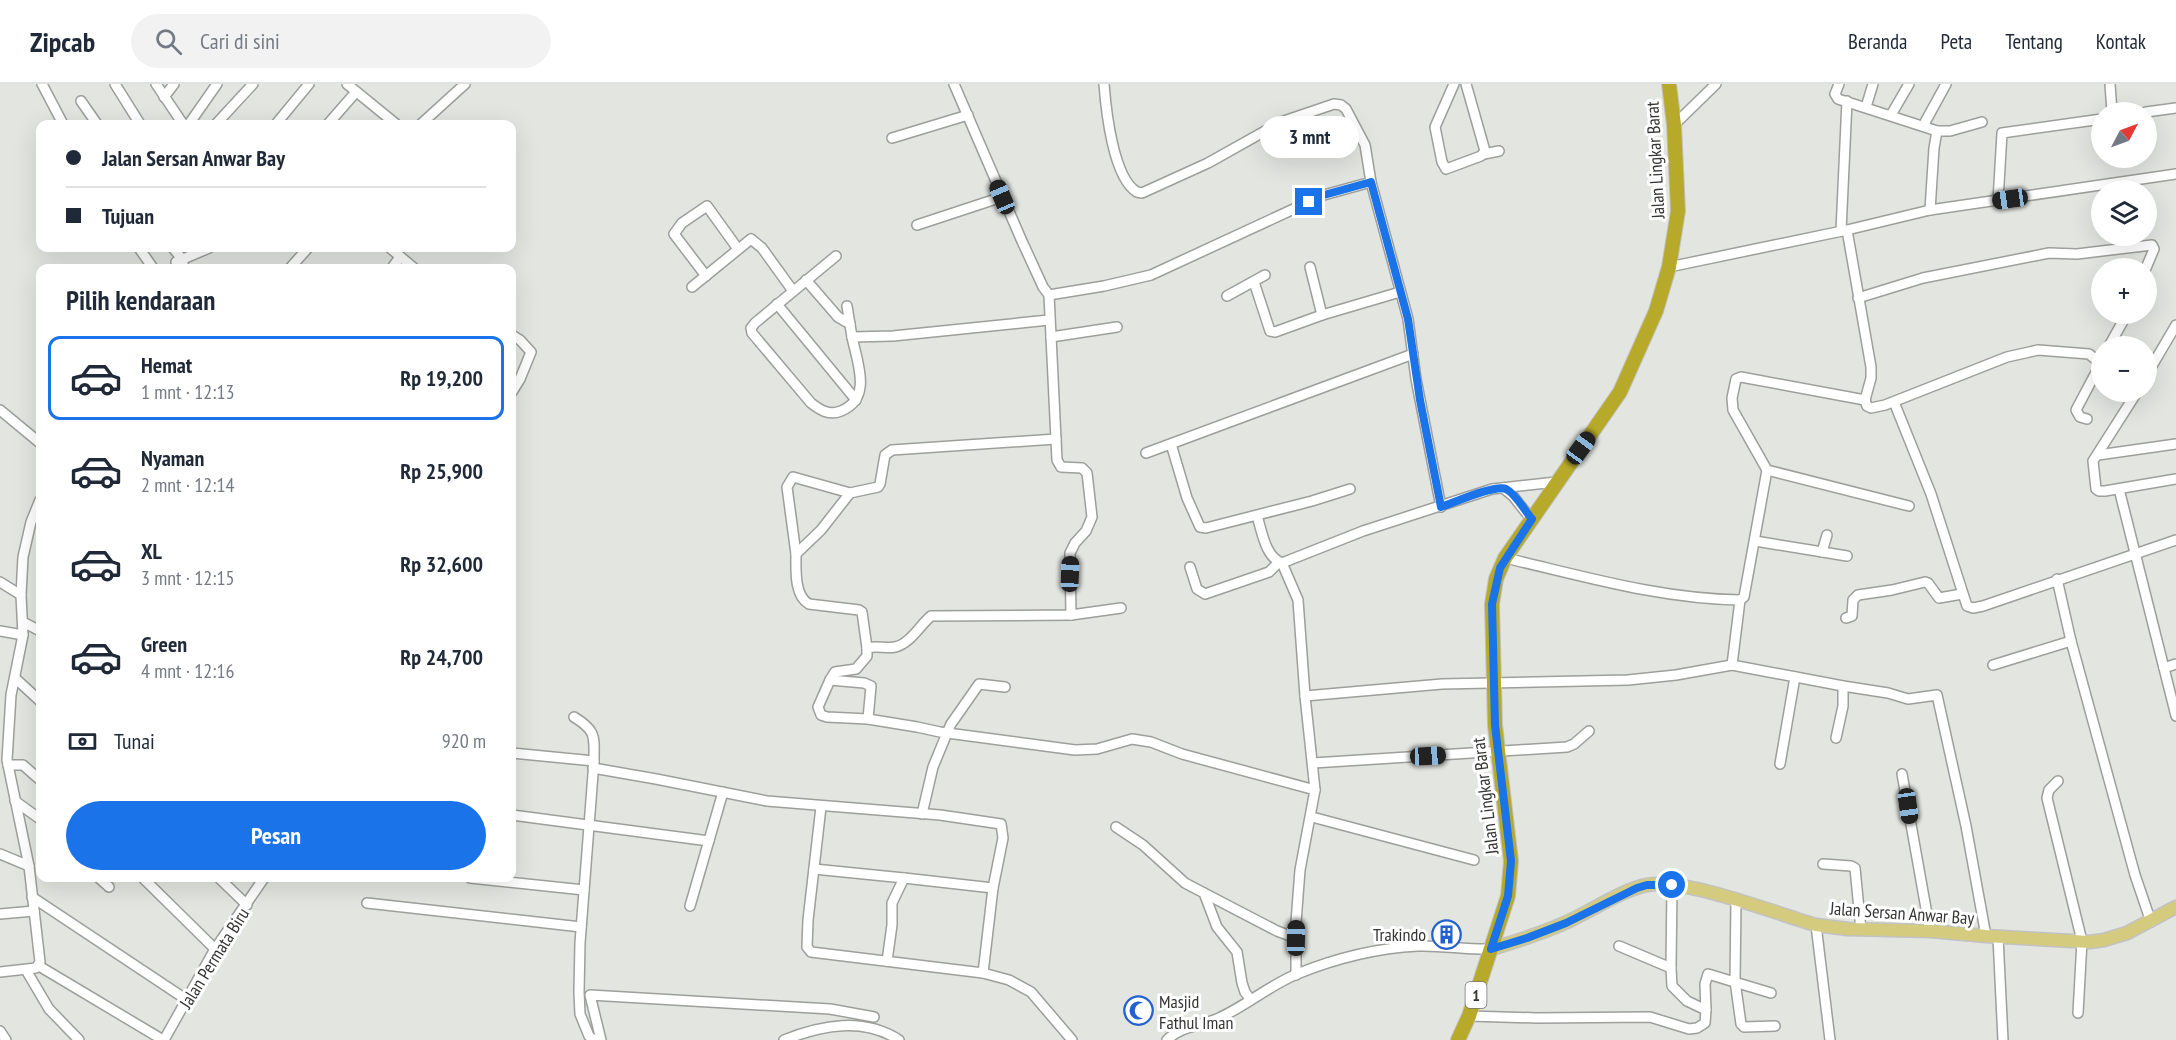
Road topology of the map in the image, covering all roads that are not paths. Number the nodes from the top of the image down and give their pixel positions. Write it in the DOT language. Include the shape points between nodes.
graph roads {
  1 [pos="42,84"];
  2 [pos="115,84"];
  3 [pos="156,84"];
  4 [pos="174,84"];
  5 [pos="218,84"];
  6 [pos="253,84"];
  7 [pos="309,84"];
  8 [pos="347,84"];
  9 [pos="465,84"];
  10 [pos="954,84"];
  11 [pos="1104,84"];
  12 [pos="1454,84"];
  13 [pos="1466,84"];
  14 [pos="1669,84"];
  15 [pos="1716,84"];
  16 [pos="1839,84"];
  17 [pos="1873,84"];
  18 [pos="1909,84"];
  19 [pos="1946,84"];
  20 [pos="2110,84"];
  21 [pos="356,92"];
  22 [pos="164,97"];
  23 [pos="81,101"];
  24 [pos="1847,101"];
  25 [pos="2111,102"];
  26 [pos="1866,107"];
  27 [pos="2176,108"];
  28 [pos="2157,111"];
  29 [pos="968,115"];
  30 [pos="1891,116"];
  31 [pos="61,120"];
  32 [pos="94,120"];
  33 [pos="138,120"];
  34 [pos="180,120"];
  35 [pos="192,120"];
  36 [pos="220,120"];
  37 [pos="279,120"];
  38 [pos="332,120"];
  39 [pos="391,120"];
  40 [pos="425,120"];
  41 [pos="2091,120"];
  42 [pos="1982,122"];
  43 [pos="1674,125"];
  44 [pos="1923,126"];
  45 [pos="1937,131"];
  46 [pos="892,138"];
  47 [pos="1499,150"];
  48 [pos="1484,154"];
  49 [pos="2176,174"];
  50 [pos="1371,182"];
  51 [pos="1002,197"];
  52 [pos="1998,201"];
  53 [pos="1930,210"];
  54 [pos="916,225"];
  55 [pos="1844,230"];
  56 [pos="738,249"];
  57 [pos="202,252"];
  58 [pos="304,252"];
  59 [pos="394,252"];
  60 [pos="836,256"];
  61 [pos="400,257"];
  62 [pos="2150,258"];
  63 [pos="180,264"];
  64 [pos="294,264"];
  65 [pos="395,264"];
  66 [pos="409,264"];
  67 [pos="1310,267"];
  68 [pos="1669,267"];
  69 [pos="1265,275"];
  70 [pos="706,276"];
  71 [pos="806,280"];
  72 [pos="1254,282"];
  73 [pos="692,287"];
  74 [pos="793,291"];
  75 [pos="1400,292"];
  76 [pos="1049,295"];
  77 [pos="1227,297"];
  78 [pos="1858,298"];
  79 [pos="777,304"];
  80 [pos="848,306"];
  81 [pos="1322,315"];
  82 [pos="1049,320"];
  83 [pos="850,324"];
  84 [pos="2176,325"];
  85 [pos="1117,327"];
  86 [pos="516,337"];
  87 [pos="852,337"];
  88 [pos="1051,337"];
  89 [pos="1413,354"];
  90 [pos="2091,355"];
  91 [pos="2157,357"];
  92 [pos="2091,381"];
  93 [pos="516,386"];
  94 [pos="856,400"];
  95 [pos="1865,400"];
  96 [pos="1894,402"];
  97 [pos="2131,402"];
  98 [pos="0,410"];
  99 [pos="2087,419"];
  100 [pos="1056,439"];
  101 [pos="36,440"];
  102 [pos="1171,444"];
  103 [pos="2176,444"];
  104 [pos="1146,453"];
  105 [pos="2098,455"];
  106 [pos="1767,470"];
  107 [pos="2176,479"];
  108 [pos="1556,482"];
  109 [pos="1503,488"];
  110 [pos="1350,489"];
  111 [pos="2119,489"];
  112 [pos="850,493"];
  113 [pos="1908,506"];
  114 [pos="1441,507"];
  115 [pos="36,510"];
  116 [pos="1257,516"];
  117 [pos="1532,519"];
  118 [pos="1827,535"];
  119 [pos="2176,540"];
  120 [pos="1755,541"];
  121 [pos="1822,552"];
  122 [pos="796,554"];
  123 [pos="2135,554"];
  124 [pos="1847,556"];
  125 [pos="1505,558"];
  126 [pos="1281,562"];
  127 [pos="1190,567"];
  128 [pos="2057,579"];
  129 [pos="0,582"];
  130 [pos="1962,594"];
  131 [pos="21,595"];
  132 [pos="1740,600"];
  133 [pos="1121,608"];
  134 [pos="1071,615"];
  135 [pos="1846,618"];
  136 [pos="23,622"];
  137 [pos="36,630"];
  138 [pos="0,631"];
  139 [pos="23,634"];
  140 [pos="2071,641"];
  141 [pos="867,648"];
  142 [pos="2176,664"];
  143 [pos="1732,665"];
  144 [pos="1993,665"];
  145 [pos="2164,668"];
  146 [pos="1795,677"];
  147 [pos="15,678"];
  148 [pos="830,680"];
  149 [pos="1492,684"];
  150 [pos="1005,687"];
  151 [pos="1843,687"];
  152 [pos="1305,696"];
  153 [pos="36,697"];
  154 [pos="2176,716"];
  155 [pos="574,717"];
  156 [pos="868,719"];
  157 [pos="1589,731"];
  158 [pos="947,733"];
  159 [pos="1836,738"];
  160 [pos="1497,752"];
  161 [pos="516,754"];
  162 [pos="5,761"];
  163 [pos="1313,763"];
  164 [pos="1780,764"];
  165 [pos="594,765"];
  166 [pos="1902,774"];
  167 [pos="36,776"];
  168 [pos="2058,781"];
  169 [pos="1315,790"];
  170 [pos="723,792"];
  171 [pos="15,801"];
  172 [pos="821,807"];
  173 [pos="922,814"];
  174 [pos="36,816"];
  175 [pos="516,816"];
  176 [pos="1312,817"];
  177 [pos="590,826"];
  178 [pos="1116,827"];
  179 [pos="709,841"];
  180 [pos="0,854"];
  181 [pos="1473,860"];
  182 [pos="1823,864"];
  183 [pos="29,866"];
  184 [pos="814,868"];
  185 [pos="904,878"];
  186 [pos="103,882"];
  187 [pos="146,882"];
  188 [pos="223,882"];
  189 [pos="261,882"];
  190 [pos="508,882"];
  191 [pos="1672,885"];
  192 [pos="109,887"];
  193 [pos="993,888"];
  194 [pos="584,890"];
  195 [pos="1204,893"];
  196 [pos="32,897"];
  197 [pos="1736,900"];
  198 [pos="367,903"];
  199 [pos="247,905"];
  200 [pos="690,906"];
  201 [pos="2176,907"];
  202 [pos="34,911"];
  203 [pos="0,914"];
  204 [pos="2151,922"];
  205 [pos="1816,925"];
  206 [pos="581,927"];
  207 [pos="1861,930"];
  208 [pos="1930,931"];
  209 [pos="1992,937"];
  210 [pos="1296,938"];
  211 [pos="2082,941"];
  212 [pos="1619,946"];
  213 [pos="215,949"];
  214 [pos="1491,949"];
  215 [pos="887,962"];
  216 [pos="39,966"];
  217 [pos="1671,968"];
  218 [pos="26,970"];
  219 [pos="0,972"];
  220 [pos="983,973"];
  221 [pos="1296,975"];
  222 [pos="1735,981"];
  223 [pos="1771,993"];
  224 [pos="187,1000"];
  225 [pos="1251,1000"];
  226 [pos="830,1010"];
  227 [pos="1706,1010"];
  228 [pos="2078,1013"];
  229 [pos="1469,1016"];
  230 [pos="874,1017"];
  231 [pos="1775,1026"];
  232 [pos="825,1029"];
  233 [pos="0,1031"];
  234 [pos="592,1038"];
  235 [pos="6,1040"];
  236 [pos="79,1040"];
  237 [pos="164,1040"];
  238 [pos="600,1040"];
  239 [pos="784,1040"];
  240 [pos="899,1040"];
  241 [pos="1072,1040"];
  242 [pos="1167,1040"];
  243 [pos="1458,1040"];
  244 [pos="1830,1040"];
  245 [pos="2003,1040"];
  1 -- 31 [label="street"];
  2 -- 33 [label="street"];
  3 -- 22 [label="street"];
  4 -- 22 [label="street"];
  5 -- 35 [label="street"];
  6 -- 36 [label="street"];
  7 -- 37 [label="street"];
  8 -- 21 [label="street"];
  9 -- 40 [label="street"];
  10 -- 29 [label="street"];
  11 -- 50 [label="street" via="1113,150 1128,183 1137,192 1208,163 1281,123 1335,104 1346,109 1362,140"];
  12 -- 48 [label="street" via="1435,127 1443,166 1451,168"];
  13 -- 48 [label="street"];
  14 -- 43 [label="highway, Jalan Lingkar Barat / 1"];
  15 -- 43 [label="street"];
  16 -- 24 [label="street" via="1836,96"];
  17 -- 26 [label="street"];
  18 -- 30 [label="street"];
  19 -- 44 [label="street"];
  20 -- 25 [label="street"];
  21 -- 38 [label="street"];
  21 -- 39 [label="street"];
  22 -- 34 [label="street"];
  23 -- 32 [label="street"];
  24 -- 26 [label="street"];
  24 -- 55 [label="street"];
  26 -- 30 [label="street"];
  27 -- 28 [label="street"];
  29 -- 46 [label="street"];
  29 -- 51 [label="street"];
  30 -- 44 [label="street"];
  41 -- 52 [label="street" via="2003,132"];
  42 -- 45 [label="street"];
  43 -- 68 [label="highway, Jalan Lingkar Barat / 1" via="1678,212"];
  44 -- 45 [label="street"];
  45 -- 53 [label="street"];
  47 -- 48 [label="street"];
  49 -- 52 [label="street"];
  50 -- 75 [label="street"];
  50 -- 76 [label="street" via="1324,195 1151,275"];
  51 -- 54 [label="street"];
  51 -- 76 [label="street"];
  52 -- 53 [label="street"];
  53 -- 55 [label="street"];
  55 -- 68 [label="street"];
  55 -- 78 [label="street"];
  56 -- 70 [label="street"];
  56 -- 70 [label="street" via="704,202 674,234"];
  56 -- 74 [label="street" via="755,240"];
  57 -- 63 [label="street"];
  58 -- 64 [label="street"];
  59 -- 61 [label="street"];
  60 -- 71 [label="street"];
  61 -- 65 [label="street"];
  61 -- 66 [label="street"];
  62 -- 78 [label="street" via="2152,245 2086,254 2052,252 1923,279"];
  67 -- 81 [label="street"];
  68 -- 108 [label="highway, Jalan Lingkar Barat / 1" via="1656,311 1623,387"];
  69 -- 72 [label="street"];
  70 -- 73 [label="street"];
  71 -- 74 [label="street"];
  71 -- 83 [label="street" via="838,317"];
  72 -- 77 [label="street"];
  72 -- 81 [label="street" via="1272,332"];
  74 -- 79 [label="street"];
  75 -- 81 [label="street"];
  75 -- 89 [label="street"];
  76 -- 82 [label="street"];
  78 -- 95 [label="street" via="1871,370"];
  79 -- 94 [label="street"];
  79 -- 94 [label="street" via="755,323 752,333 820,411 838,412"];
  80 -- 83 [label="street"];
  82 -- 87 [label="street"];
  82 -- 88 [label="street"];
  83 -- 87 [label="street"];
  84 -- 91 [label="street"];
  85 -- 88 [label="street"];
  86 -- 93 [label="street" via="531,352"];
  87 -- 94 [label="street" via="862,386"];
  88 -- 100 [label="street"];
  89 -- 102 [label="street"];
  89 -- 114 [label="street"];
  90 -- 96 [label="street" via="2034,351 2007,357"];
  92 -- 99 [label="street" via="2076,410"];
  95 -- 96 [label="street" via="1871,408"];
  95 -- 106 [label="street" via="1737,378 1733,410"];
  96 -- 130 [label="street" via="1931,494"];
  97 -- 105 [label="street"];
  98 -- 101 [label="street"];
  100 -- 112 [label="street" via="892,450 885,455 878,487"];
  100 -- 134 [label="street" via="1058,464 1087,472 1092,518 1070,553"];
  102 -- 104 [label="street"];
  102 -- 116 [label="street" via="1200,527"];
  103 -- 105 [label="street"];
  105 -- 111 [label="street" via="2093,463 2097,490"];
  106 -- 113 [label="street"];
  106 -- 120 [label="street"];
  107 -- 111 [label="street"];
  108 -- 109 [label="street"];
  108 -- 117 [label="highway, Jalan Lingkar Barat / 1"];
  109 -- 114 [label="street"];
  109 -- 117 [label="street"];
  110 -- 116 [label="street"];
  111 -- 123 [label="street"];
  112 -- 122 [label="street"];
  112 -- 122 [label="street" via="802,478 790,480 787,488"];
  114 -- 126 [label="street"];
  115 -- 131 [label="street" via="23,557"];
  116 -- 126 [label="street" via="1271,556"];
  117 -- 125 [label="highway, Jalan Lingkar Barat / 1"];
  118 -- 121 [label="street"];
  119 -- 123 [label="street"];
  120 -- 121 [label="street"];
  120 -- 132 [label="street" via="1744,597"];
  121 -- 124 [label="street"];
  122 -- 141 [label="street" via="801,597 810,604 862,612"];
  123 -- 128 [label="street"];
  123 -- 145 [label="street"];
  125 -- 132 [label="street" via="1696,599"];
  125 -- 149 [label="highway, Jalan Lingkar Barat / 1" via="1492,604"];
  126 -- 127 [label="street" via="1269,572 1205,594 1197,589"];
  126 -- 152 [label="street" via="1298,600"];
  128 -- 130 [label="street" via="1978,607 1967,606"];
  128 -- 140 [label="street"];
  129 -- 131 [label="street"];
  130 -- 135 [label="street" via="1938,598 1925,582 1858,595 1853,600 1852,616"];
  131 -- 136 [label="street"];
  132 -- 143 [label="street"];
  133 -- 134 [label="street"];
  134 -- 141 [label="street" via="931,616 900,646"];
  136 -- 137 [label="street"];
  136 -- 139 [label="street"];
  138 -- 139 [label="street"];
  139 -- 147 [label="street"];
  140 -- 144 [label="street"];
  140 -- 204 [label="street"];
  141 -- 148 [label="street" via="862,664 856,669 836,672"];
  142 -- 145 [label="street"];
  143 -- 146 [label="street"];
  143 -- 149 [label="street" via="1628,680"];
  145 -- 154 [label="street"];
  146 -- 151 [label="street"];
  146 -- 164 [label="street"];
  147 -- 153 [label="street"];
  147 -- 162 [label="street"];
  148 -- 156 [label="street" via="871,686"];
  148 -- 156 [label="street" via="819,702 821,715"];
  149 -- 152 [label="street" via="1442,684"];
  149 -- 160 [label="highway, Jalan Lingkar Barat / 1"];
  150 -- 158 [label="street" via="979,684"];
  151 -- 159 [label="street" via="1844,706"];
  151 -- 209 [label="street" via="1908,699 1937,695"];
  152 -- 163 [label="street"];
  155 -- 165 [label="street" via="594,734"];
  156 -- 158 [label="street"];
  157 -- 160 [label="street" via="1569,746"];
  158 -- 169 [label="street" via="1075,750 1097,749 1132,739"];
  158 -- 173 [label="street" via="933,767"];
  160 -- 163 [label="street"];
  160 -- 214 [label="highway, Jalan Lingkar Barat / 1" via="1511,861 1508,896"];
  161 -- 165 [label="street"];
  162 -- 167 [label="street" via="23,765"];
  162 -- 171 [label="street"];
  163 -- 169 [label="street"];
  165 -- 170 [label="street"];
  165 -- 177 [label="street"];
  166 -- 208 [label="street"];
  168 -- 211 [label="street" via="2049,790 2048,798"];
  169 -- 176 [label="street"];
  170 -- 172 [label="street"];
  170 -- 179 [label="street"];
  171 -- 174 [label="street"];
  171 -- 183 [label="street"];
  172 -- 173 [label="street"];
  172 -- 184 [label="street"];
  173 -- 193 [label="street" via="1001,824 1003,838"];
  175 -- 177 [label="street"];
  176 -- 181 [label="street"];
  176 -- 210 [label="street" via="1300,870"];
  177 -- 179 [label="street"];
  177 -- 194 [label="street"];
  178 -- 195 [label="street" via="1143,845 1185,883"];
  179 -- 200 [label="street"];
  180 -- 183 [label="street"];
  182 -- 207 [label="street" via="1855,868"];
  183 -- 196 [label="street"];
  184 -- 185 [label="street"];
  184 -- 215 [label="street" via="807,947 817,953"];
  185 -- 193 [label="street"];
  185 -- 215 [label="street" via="892,903"];
  186 -- 192 [label="street"];
  187 -- 213 [label="street"];
  188 -- 199 [label="street"];
  189 -- 199 [label="street, Jalan Permata Biru"];
  190 -- 194 [label="street"];
  191 -- 197 [label="main road, Jalan Sersan Anwar Bay"];
  191 -- 214 [label="main road, Jalan Sersan Anwar Bay" via="1637,888 1566,923"];
  191 -- 217 [label="street"];
  193 -- 220 [label="street"];
  194 -- 206 [label="street"];
  195 -- 210 [label="street"];
  195 -- 225 [label="street" via="1217,927 1237,952 1242,983"];
  196 -- 202 [label="street"];
  196 -- 224 [label="street"];
  197 -- 205 [label="main road, Jalan Sersan Anwar Bay"];
  197 -- 222 [label="street"];
  198 -- 206 [label="street"];
  199 -- 213 [label="street, Jalan Permata Biru"];
  201 -- 204 [label="main road, Jalan Sersan Anwar Bay"];
  202 -- 203 [label="street"];
  202 -- 216 [label="street"];
  204 -- 211 [label="main road, Jalan Sersan Anwar Bay" via="2120,936"];
  205 -- 207 [label="main road, Jalan Sersan Anwar Bay"];
  205 -- 244 [label="street"];
  206 -- 234 [label="street" via="580,1014"];
  207 -- 208 [label="main road, Jalan Sersan Anwar Bay"];
  208 -- 209 [label="main road, Jalan Sersan Anwar Bay"];
  209 -- 211 [label="main road, Jalan Sersan Anwar Bay"];
  209 -- 245 [label="street"];
  210 -- 221 [label="street"];
  211 -- 228 [label="street"];
  212 -- 217 [label="street"];
  213 -- 224 [label="street, Jalan Permata Biru"];
  214 -- 221 [label="street" via="1396,948"];
  214 -- 229 [label="highway, Jalan Lingkar Barat / 1"];
  215 -- 220 [label="street"];
  216 -- 218 [label="street"];
  216 -- 237 [label="street"];
  217 -- 227 [label="street" via="1674,989"];
  218 -- 219 [label="street"];
  218 -- 236 [label="street" via="49,1009"];
  220 -- 241 [label="street" via="1009,980 1031,992"];
  221 -- 225 [label="street"];
  222 -- 223 [label="street"];
  222 -- 227 [label="street" via="1706,975"];
  222 -- 231 [label="street" via="1742,1026"];
  224 -- 237 [label="street, Jalan Permata Biru"];
  225 -- 242 [label="street" via="1210,1022 1184,1028"];
  226 -- 230 [label="street"];
  226 -- 232 [label="street"];
  226 -- 238 [label="street" via="590,995"];
  227 -- 229 [label="street" via="1704,1024 1689,1029 1650,1017"];
  229 -- 243 [label="highway, Jalan Lingkar Barat / 1"];
  232 -- 239 [label="street"];
  232 -- 240 [label="street" via="872,1027"];
  233 -- 235 [label="street"];
  234 -- 238 [label="street"];
}
